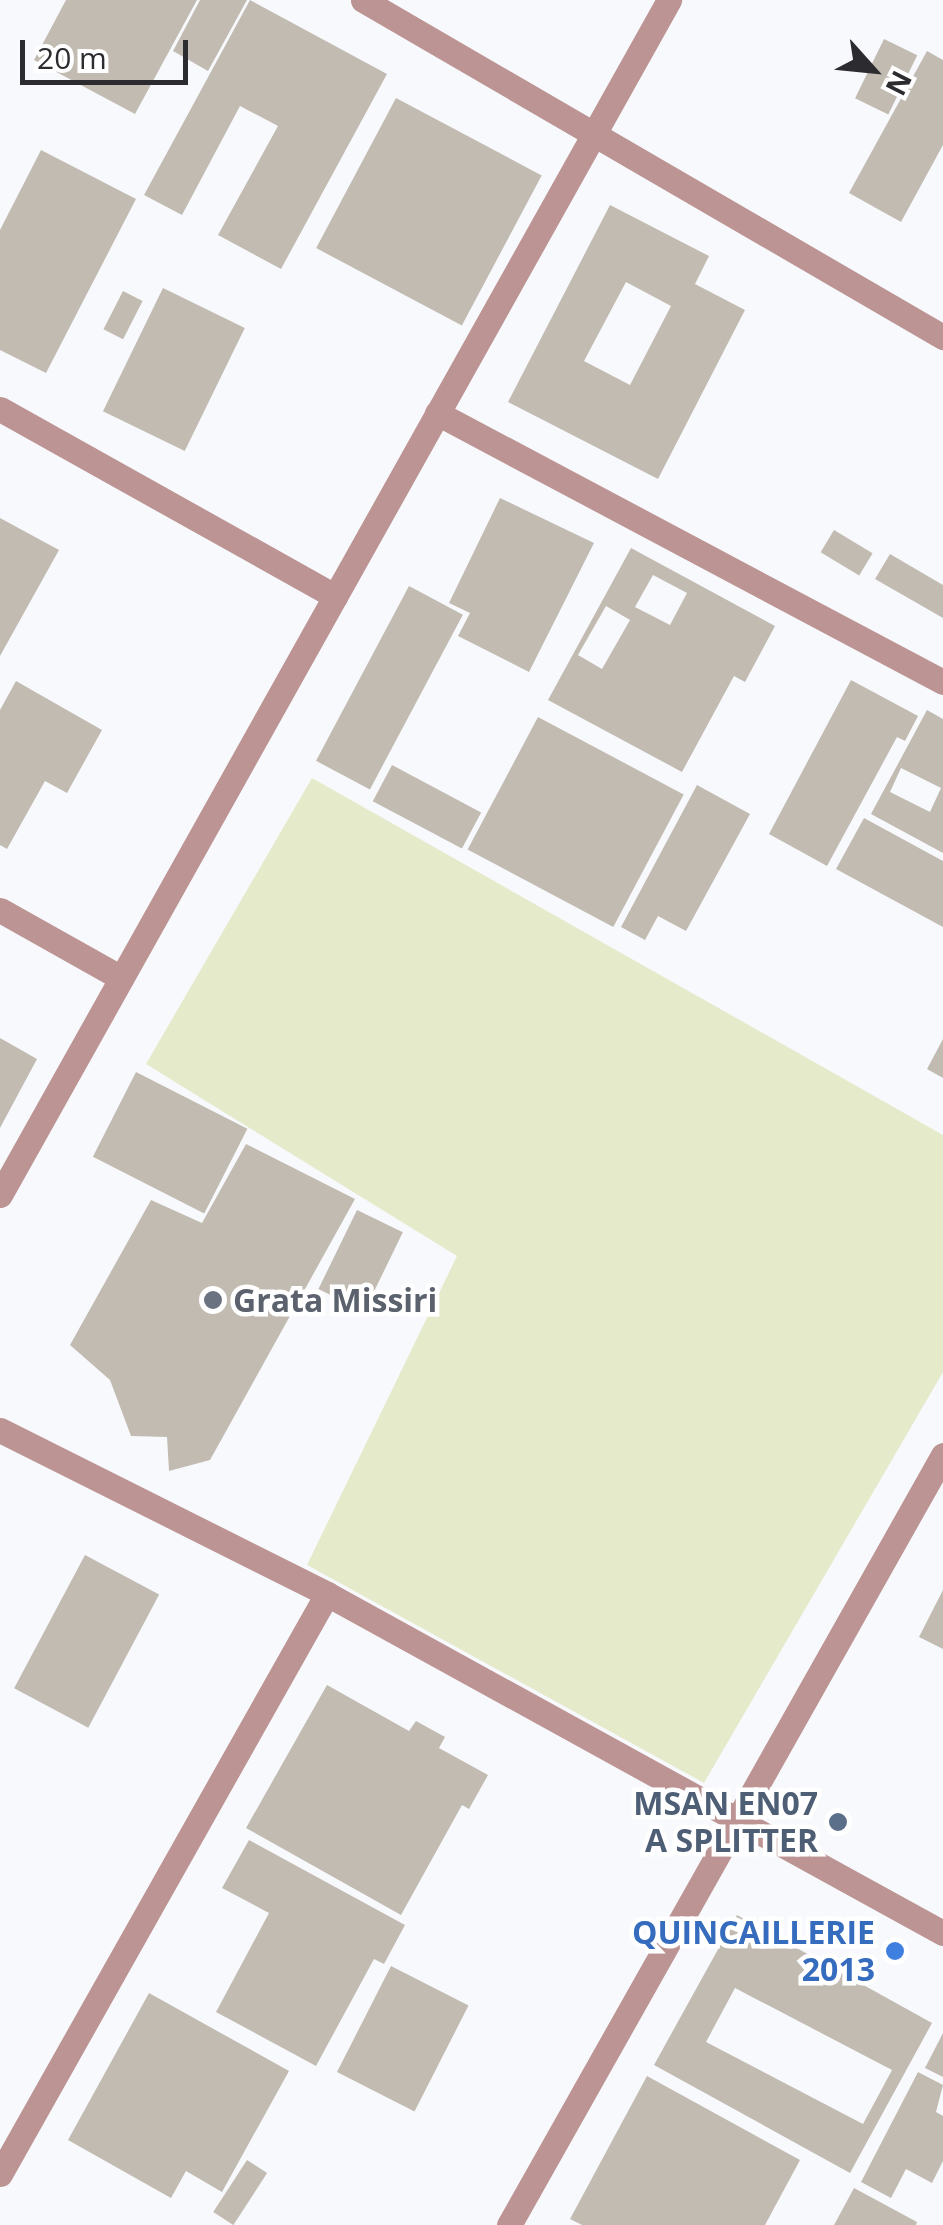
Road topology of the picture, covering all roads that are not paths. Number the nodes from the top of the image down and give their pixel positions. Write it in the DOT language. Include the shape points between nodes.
graph roads {
  1 [pos="363,0"];
  2 [pos="668,0"];
  3 [pos="596,130"];
  4 [pos="943,337"];
  5 [pos="0,408"];
  6 [pos="437,413"];
  7 [pos="335,596"];
  8 [pos="943,682"];
  9 [pos="0,910"];
  10 [pos="121,978"];
  11 [pos="0,1194"];
  12 [pos="0,1430"];
  13 [pos="943,1455"];
  14 [pos="327,1594"];
  15 [pos="740,1816"];
  16 [pos="943,1933"];
  17 [pos="0,2174"];
  18 [pos="509,2225"];
  1 -- 3 [label="street"];
  2 -- 3 [label="street"];
  3 -- 4 [label="street"];
  3 -- 6 [label="street"];
  5 -- 7 [label="street"];
  6 -- 7 [label="street"];
  6 -- 8 [label="street"];
  7 -- 10 [label="street"];
  9 -- 10 [label="street"];
  10 -- 11 [label="street"];
  12 -- 14 [label="street"];
  13 -- 15 [label="street"];
  14 -- 15 [label="street"];
  14 -- 17 [label="street"];
  15 -- 16 [label="street"];
  15 -- 18 [label="street"];
}
